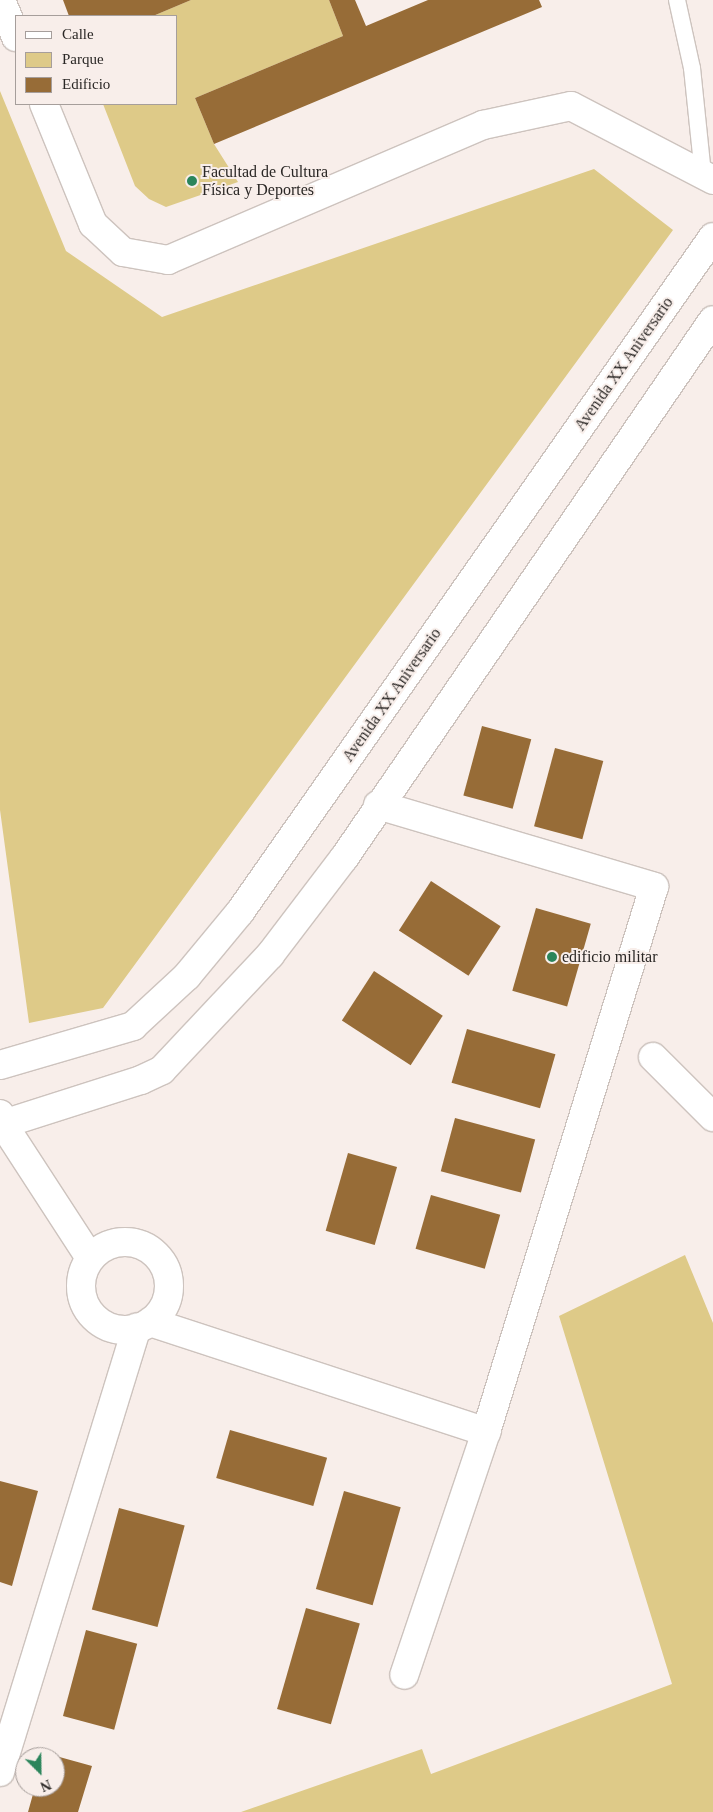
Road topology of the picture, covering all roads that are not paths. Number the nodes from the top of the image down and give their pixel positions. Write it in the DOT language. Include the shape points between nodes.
graph roads {
  1 [pos="1,0"];
  2 [pos="677,0"];
  3 [pos="15,35"];
  4 [pos="44,105"];
  5 [pos="708,177"];
  6 [pos="713,237"];
  7 [pos="713,320"];
  8 [pos="378,805"];
  9 [pos="653,1057"];
  10 [pos="0,1065"];
  11 [pos="713,1118"];
  12 [pos="1,1121"];
  13 [pos="90,1258"];
  14 [pos="144,1325"];
  15 [pos="486,1432"];
  16 [pos="404,1675"];
  17 [pos="0,1772"];
  1 -- 3 [label="street"];
  2 -- 5 [label="lane" via="692,68"];
  4 -- 5 [label="street" via="93,224 123,252 168,260 483,125 571,106"];
  6 -- 10 [label="street, Avenida XX Aniversario" via="240,912 187,976 133,1026"];
  7 -- 8 [label="street"];
  8 -- 12 [label="street" via="344,858 270,955 162,1070 141,1080"];
  8 -- 15 [label="street" via="654,887"];
  9 -- 11 [label="street"];
  12 -- 13 [label="street"];
  13 -- 14 [label="street" via="80,1282 86,1308 108,1327"];
  13 -- 14 [label="street" via="100,1248 127,1241 140,1244 162,1260 168,1273 167,1299"];
  14 -- 15 [label="street"];
  14 -- 17 [label="street"];
  15 -- 16 [label="street"];
}
